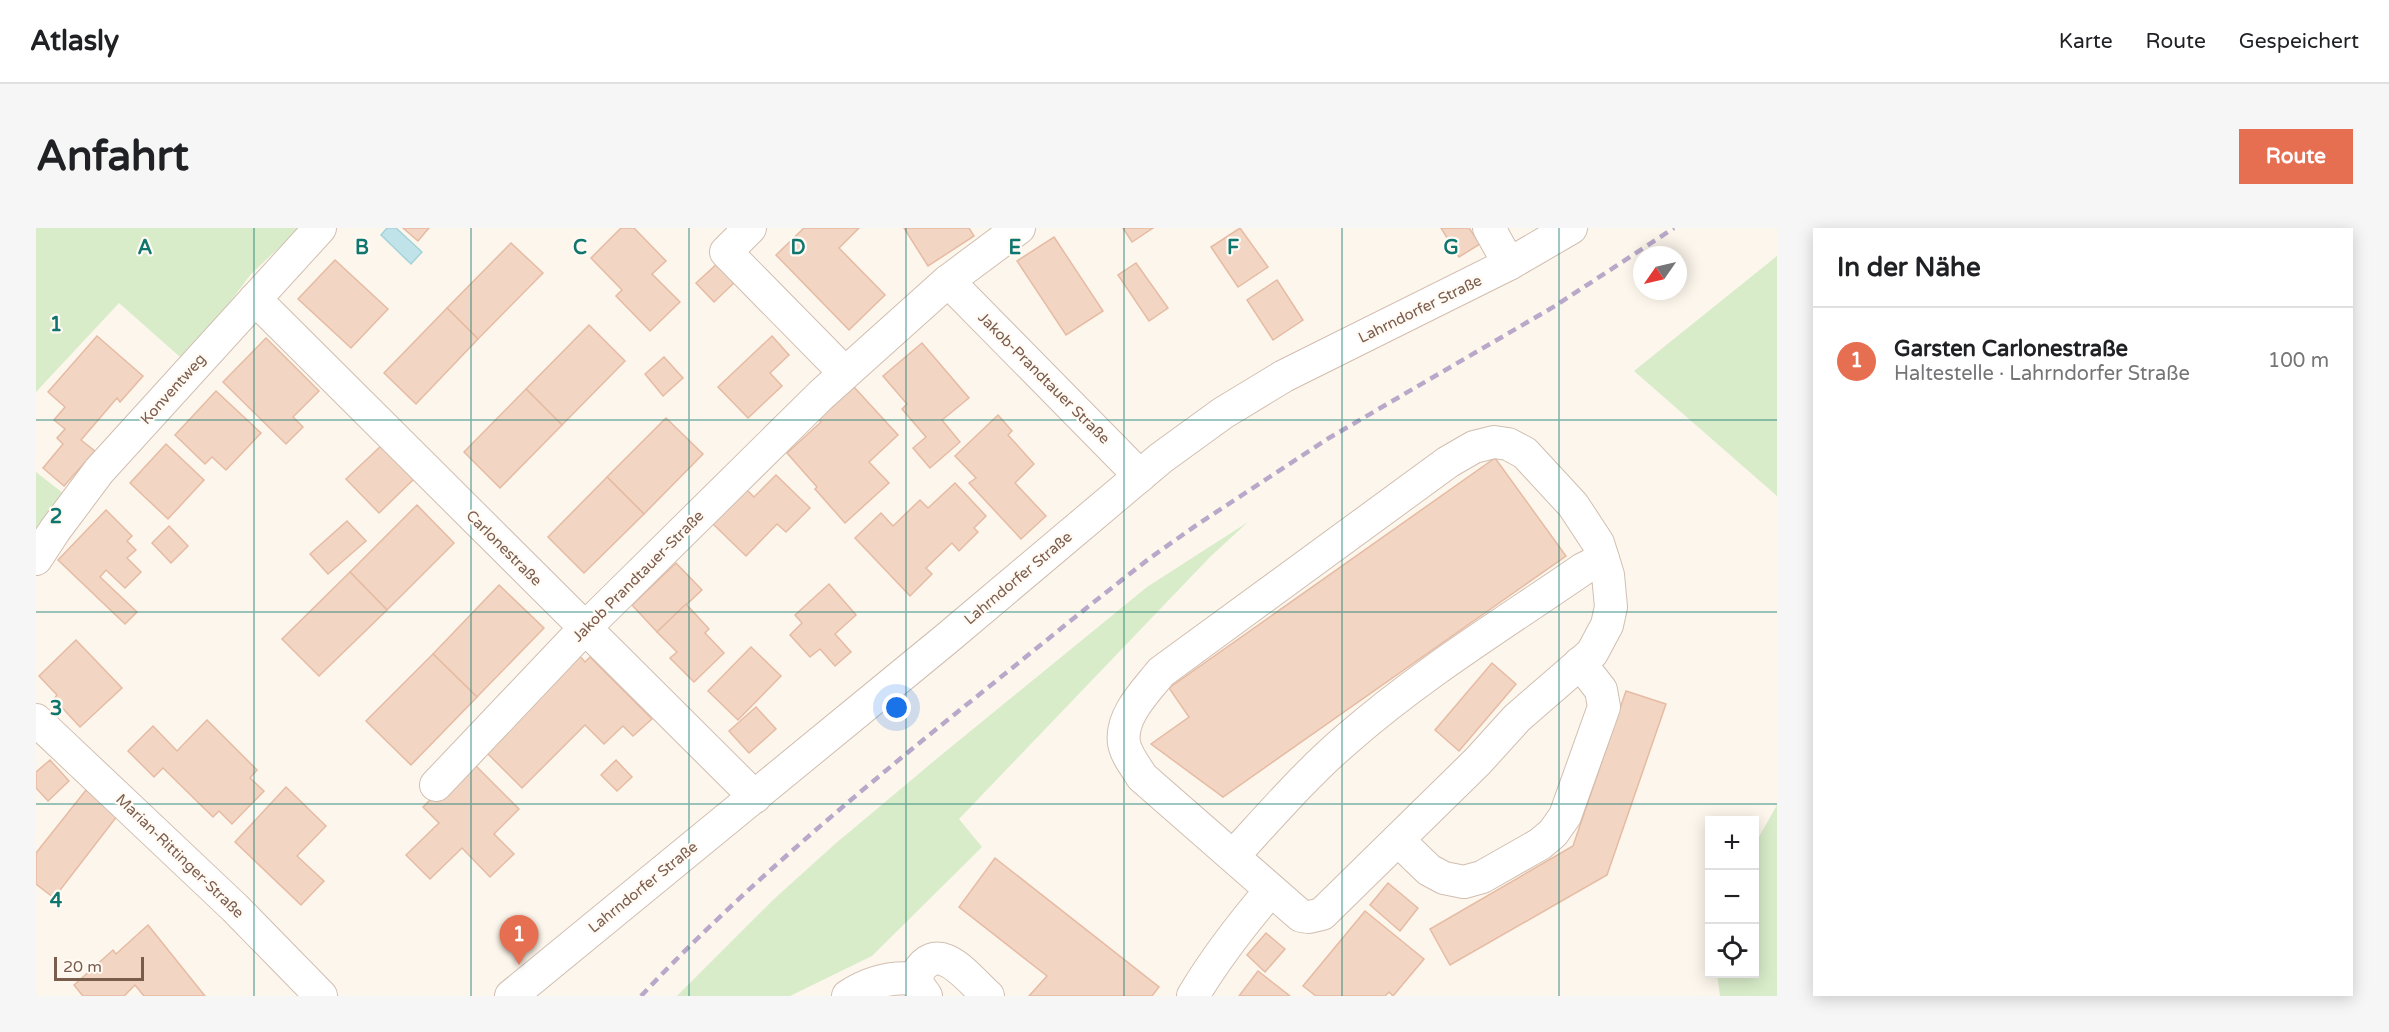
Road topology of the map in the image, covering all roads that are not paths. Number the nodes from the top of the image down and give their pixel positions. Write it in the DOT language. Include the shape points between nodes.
graph roads {
  1 [pos="320,228"];
  2 [pos="750,228"];
  3 [pos="1019,228"];
  4 [pos="1490,228"];
  5 [pos="1570,228"];
  6 [pos="1509,264"];
  7 [pos="948,280"];
  8 [pos="255,299"];
  9 [pos="845,373"];
  10 [pos="1140,476"];
  11 [pos="36,559"];
  12 [pos="1603,559"];
  13 [pos="585,628"];
  14 [pos="1580,663"];
  15 [pos="36,720"];
  16 [pos="436,785"];
  17 [pos="755,797"];
  18 [pos="1398,840"];
  19 [pos="1233,856"];
  20 [pos="1271,890"];
  21 [pos="922,988"];
  22 [pos="321,996"];
  23 [pos="512,996"];
  24 [pos="848,996"];
  25 [pos="988,996"];
  26 [pos="1193,996"];
  1 -- 8 [label="street, Konventweg"];
  2 -- 9 [label="street" via="726,252"];
  3 -- 7 [label="street, Jakob Prandtauer-Straße"];
  4 -- 6 [label="street"];
  5 -- 6 [label="street, Lahrndorfer Straße"];
  6 -- 10 [label="street, Lahrndorfer Straße" via="1250,395"];
  7 -- 9 [label="street, Jakob Prandtauer-Straße"];
  7 -- 10 [label="street, Jakob-Prandtauer Straße"];
  8 -- 11 [label="street, Konventweg" via="99,471"];
  8 -- 13 [label="street, Carlonestraße"];
  9 -- 13 [label="street, Jakob Prandtauer-Straße"];
  10 -- 17 [label="street, Lahrndorfer Straße"];
  12 -- 14 [label="street" via="1611,607 1608,625 1592,653"];
  12 -- 19 [label="street" via="1401,694 1305,779"];
  12 -- 19 [label="street" via="1598,543 1573,505 1525,453 1494,442 1474,447 1161,672 1126,722 1124,743 1142,777"];
  13 -- 16 [label="street, Jakob Prandtauer-Straße"];
  13 -- 17 [label="street, Carlonestraße"];
  14 -- 18 [label="street" via="1516,718"];
  14 -- 18 [label="street" via="1601,690 1604,707 1565,816 1553,833 1482,877 1464,882 1429,870"];
  15 -- 22 [label="street, Marian-Rittinger-Straße" via="235,908"];
  17 -- 23 [label="street, Lahrndorfer Straße"];
  18 -- 20 [label="street" via="1322,914 1301,916"];
  19 -- 20 [label="street"];
  20 -- 26 [label="street" via="1236,930"];
  21 -- 24 [label="street" via="896,977"];
  21 -- 25 [label="street" via="921,968 938,957 948,960"];
}
